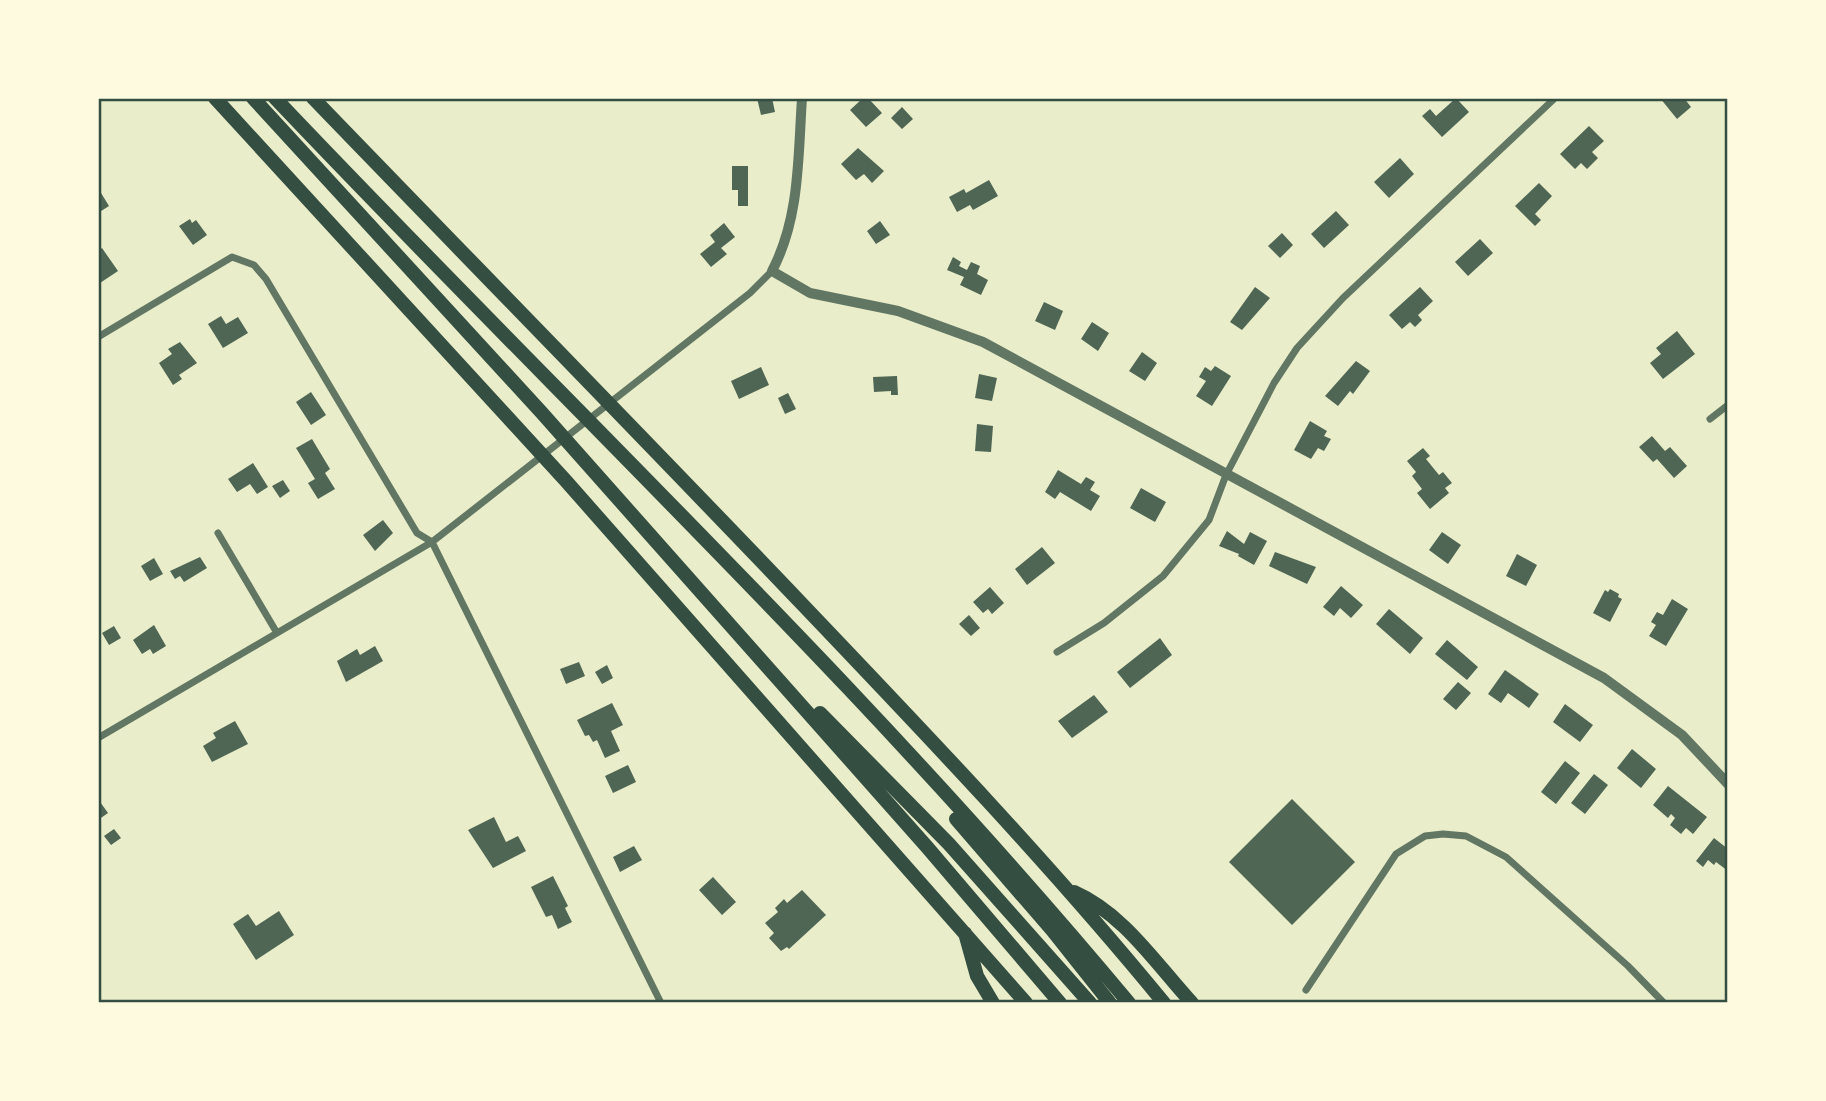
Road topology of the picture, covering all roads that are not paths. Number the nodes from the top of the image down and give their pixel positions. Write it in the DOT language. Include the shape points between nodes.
graph roads {
  1 [pos="215,98"];
  2 [pos="253,98"];
  3 [pos="275,98"];
  4 [pos="313,98"];
  5 [pos="802,98"];
  6 [pos="1555,98"];
  7 [pos="772,271"];
  8 [pos="98,337"];
  9 [pos="1728,405"];
  10 [pos="1710,419"];
  11 [pos="1226,474"];
  12 [pos="218,533"];
  13 [pos="432,542"];
  14 [pos="278,633"];
  15 [pos="743,640"];
  16 [pos="805,645"];
  17 [pos="1057,652"];
  18 [pos="98,738"];
  19 [pos="1728,784"];
  20 [pos="1070,891"];
  21 [pos="965,931"];
  22 [pos="1306,990"];
  23 [pos="661,1003"];
  24 [pos="993,1003"];
  25 [pos="1026,1003"];
  26 [pos="1060,1003"];
  27 [pos="1090,1003"];
  28 [pos="1110,1003"];
  29 [pos="1129,1003"];
  30 [pos="1164,1003"];
  31 [pos="1192,1003"];
  32 [pos="1664,1003"];
  1 -- 21 [label="highway" via="521,431"];
  2 -- 15 [label="highway"];
  3 -- 16 [label="highway"];
  4 -- 20 [label="highway" via="634,427"];
  5 -- 7 [label="street" via="794,203 785,247"];
  6 -- 11 [label="street" via="1343,298 1297,348"];
  7 -- 11 [label="street" via="810,293 898,311 983,342"];
  7 -- 13 [label="street"];
  8 -- 13 [label="street" via="232,257 254,265 417,533"];
  9 -- 10 [label="street"];
  11 -- 17 [label="street" via="1209,520 1163,576 1104,623"];
  11 -- 19 [label="street" via="1604,678 1682,735"];
  12 -- 14 [label="street"];
  13 -- 14 [label="street"];
  13 -- 23 [label="street"];
  14 -- 18 [label="street"];
  15 -- 26 [label="highway"];
  15 -- 27 [label="highway" via="916,808"];
  16 -- 28 [label="highway" via="1021,893"];
  16 -- 29 [label="highway" via="991,843"];
  20 -- 30 [label="highway"];
  20 -- 31 [label="highway" via="1118,920"];
  21 -- 24 [label="highway" via="977,975"];
  21 -- 25 [label="highway"];
  22 -- 32 [label="street" via="1396,854 1425,836 1443,834 1466,836 1506,857"];
}
